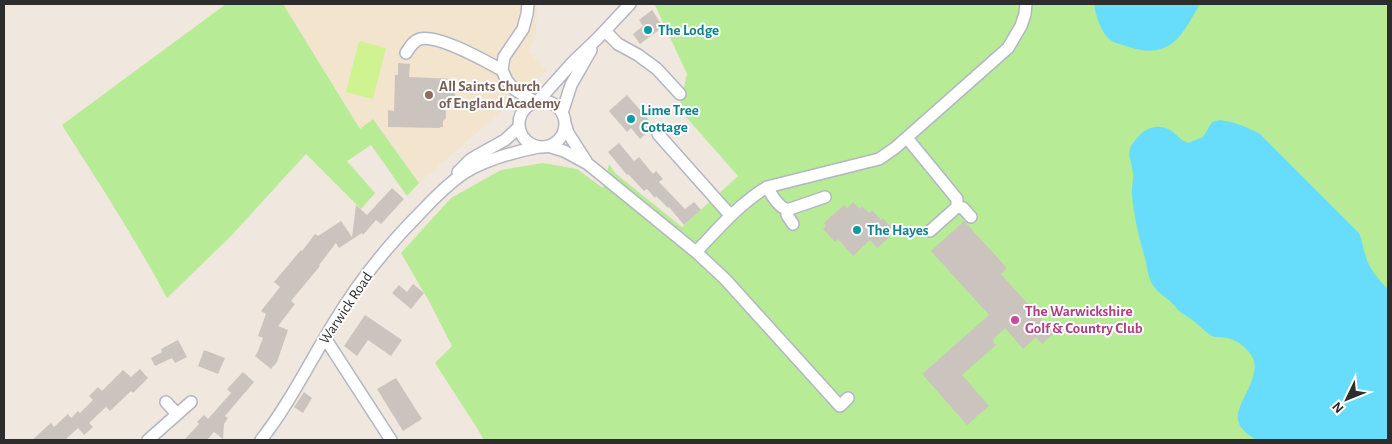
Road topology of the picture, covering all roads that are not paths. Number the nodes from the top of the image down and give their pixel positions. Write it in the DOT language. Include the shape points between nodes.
graph roads {
  1 [pos="528,4"];
  2 [pos="630,4"];
  3 [pos="1026,4"];
  4 [pos="602,34"];
  5 [pos="406,53"];
  6 [pos="502,70"];
  7 [pos="514,89"];
  8 [pos="680,94"];
  9 [pos="536,102"];
  10 [pos="564,118"];
  11 [pos="519,122"];
  12 [pos="658,134"];
  13 [pos="907,138"];
  14 [pos="544,147"];
  15 [pos="588,164"];
  16 [pos="446,187"];
  17 [pos="768,187"];
  18 [pos="825,197"];
  19 [pos="957,207"];
  20 [pos="787,210"];
  21 [pos="731,216"];
  22 [pos="971,217"];
  23 [pos="792,224"];
  24 [pos="930,231"];
  25 [pos="696,252"];
  26 [pos="325,338"];
  27 [pos="848,398"];
  28 [pos="166,402"];
  29 [pos="191,402"];
  30 [pos="177,414"];
  31 [pos="148,440"];
  32 [pos="261,440"];
  33 [pos="391,440"];
  1 -- 6 [label="street" via="523,29 506,52"];
  2 -- 4 [label="street"];
  3 -- 13 [label="street" via="1021,26 1008,48"];
  4 -- 8 [label="street" via="638,55"];
  4 -- 9 [label="street"];
  4 -- 10 [label="street" via="571,85"];
  5 -- 6 [label="street" via="417,41 434,40 476,55"];
  6 -- 7 [label="street"];
  7 -- 9 [label="street"];
  7 -- 11 [label="street"];
  9 -- 10 [label="street" via="553,104"];
  9 -- 11 [label="street" via="525,108"];
  10 -- 14 [label="street" via="564,131 559,140"];
  10 -- 15 [label="street" via="568,133"];
  11 -- 14 [label="street" via="521,134 531,145"];
  11 -- 16 [label="street, Warwick Road" via="506,140 470,160"];
  12 -- 21 [label="street"];
  13 -- 17 [label="street" via="879,159"];
  13 -- 19 [label="street" via="957,199"];
  14 -- 15 [label="street" via="564,151"];
  14 -- 16 [label="street, Warwick Road" via="489,160"];
  15 -- 25 [label="street"];
  16 -- 26 [label="street, Warwick Road" via="401,232 361,283"];
  17 -- 20 [label="street" via="776,201"];
  17 -- 21 [label="street"];
  18 -- 20 [label="street"];
  19 -- 22 [label="street" via="963,208"];
  19 -- 24 [label="street"];
  20 -- 23 [label="street"];
  21 -- 25 [label="street"];
  25 -- 27 [label="street" via="726,279 840,406"];
  26 -- 32 [label="street, Warwick Road"];
  26 -- 33 [label="street"];
  28 -- 30 [label="street"];
  29 -- 30 [label="street"];
  30 -- 31 [label="street"];
}
